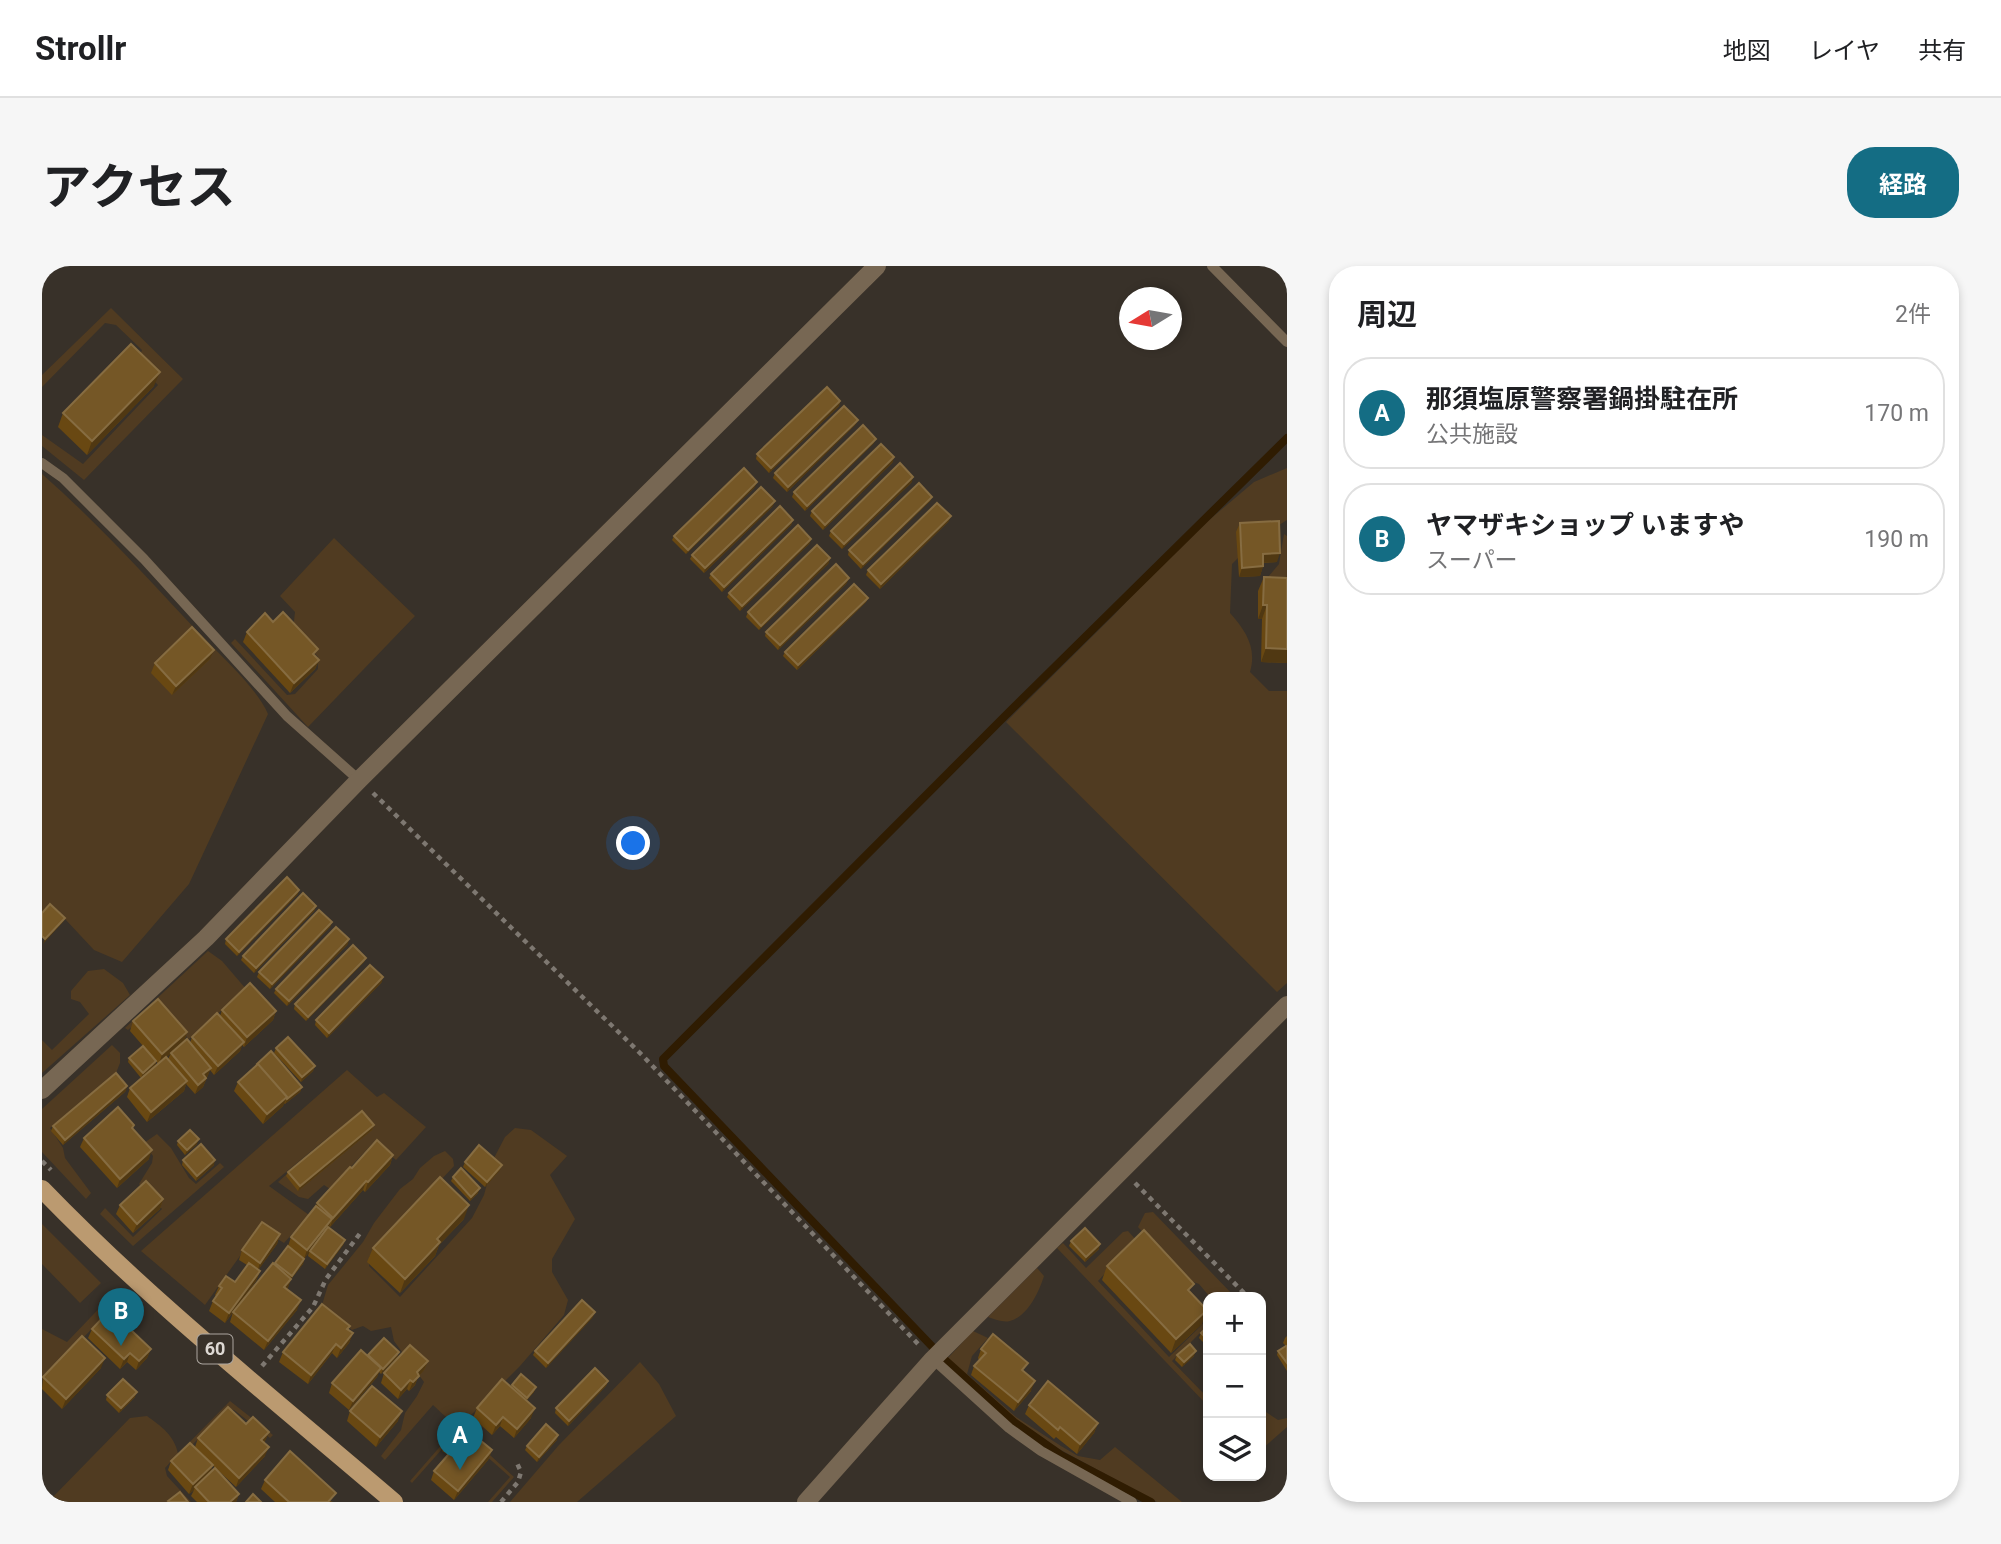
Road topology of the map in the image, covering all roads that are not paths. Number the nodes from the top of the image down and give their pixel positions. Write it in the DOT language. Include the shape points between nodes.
graph roads {
  1 [pos="877,266"];
  2 [pos="1212,266"];
  3 [pos="1287,342"];
  4 [pos="42,463"];
  5 [pos="359,780"];
  6 [pos="1287,1005"];
  7 [pos="42,1090"];
  8 [pos="42,1189"];
  9 [pos="933,1359"];
  10 [pos="394,1502"];
  11 [pos="806,1502"];
  12 [pos="1132,1502"];
  1 -- 5 [label="street"];
  2 -- 3 [label="lane"];
  4 -- 5 [label="lane" via="144,559 287,716"];
  5 -- 7 [label="street" via="206,938"];
  6 -- 9 [label="street"];
  8 -- 10 [label="main road, 60" via="143,1287"];
  9 -- 11 [label="street"];
  9 -- 12 [label="lane" via="1041,1451"];
}
